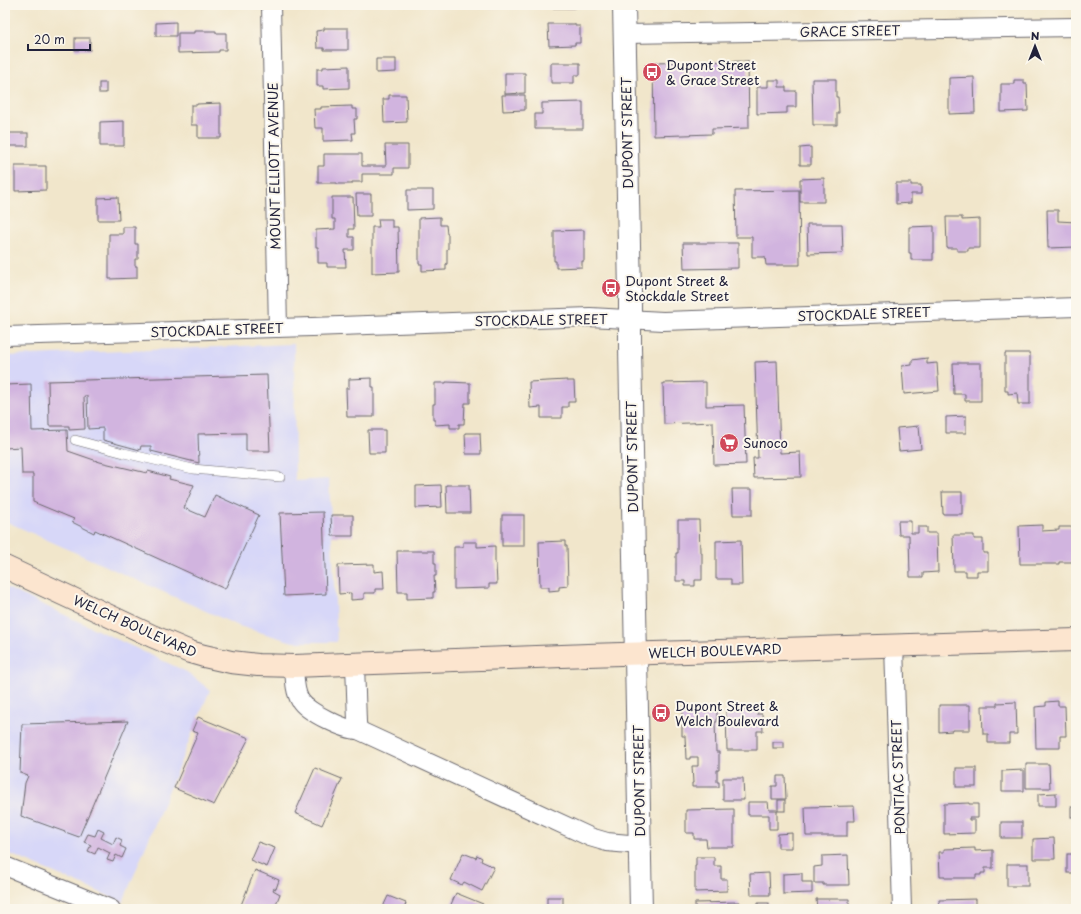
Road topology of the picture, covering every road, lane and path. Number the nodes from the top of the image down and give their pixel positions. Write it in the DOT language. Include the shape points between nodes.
graph roads {
  1 [pos="271,5"];
  2 [pos="624,5"];
  3 [pos="1076,27"];
  4 [pos="625,34"];
  5 [pos="1076,307"];
  6 [pos="630,318"];
  7 [pos="278,328"];
  8 [pos="5,336"];
  9 [pos="75,440"];
  10 [pos="280,477"];
  11 [pos="5,567"];
  12 [pos="1076,640"];
  13 [pos="894,645"];
  14 [pos="636,654"];
  15 [pos="355,664"];
  16 [pos="294,666"];
  17 [pos="358,730"];
  18 [pos="640,845"];
  19 [pos="5,866"];
  20 [pos="111,909"];
  21 [pos="642,909"];
  22 [pos="902,909"];
  1 -- 7 [label="street, MOUNT ELLIOTT AVENUE"];
  2 -- 4 [label="street, DUPONT STREET"];
  3 -- 4 [label="street, GRACE STREET"];
  4 -- 6 [label="street, DUPONT STREET"];
  5 -- 6 [label="street, STOCKDALE STREET" via="663,321"];
  6 -- 7 [label="street, STOCKDALE STREET" via="590,317"];
  6 -- 14 [label="street, DUPONT STREET"];
  7 -- 8 [label="street, STOCKDALE STREET"];
  9 -- 10 [label="lane" via="193,470"];
  11 -- 16 [label="main road, WELCH BOULEVARD" via="190,652 238,663"];
  12 -- 13 [label="main road, WELCH BOULEVARD"];
  13 -- 14 [label="main road, WELCH BOULEVARD"];
  13 -- 22 [label="street, PONTIAC STREET"];
  14 -- 15 [label="main road, WELCH BOULEVARD"];
  14 -- 18 [label="street, DUPONT STREET"];
  15 -- 16 [label="main road, WELCH BOULEVARD"];
  15 -- 17 [label="street"];
  16 -- 17 [label="street" via="296,691 304,705 334,723"];
  17 -- 18 [label="street" via="590,837 607,842"];
  18 -- 21 [label="street, DUPONT STREET"];
  19 -- 20 [label="street"];
}
